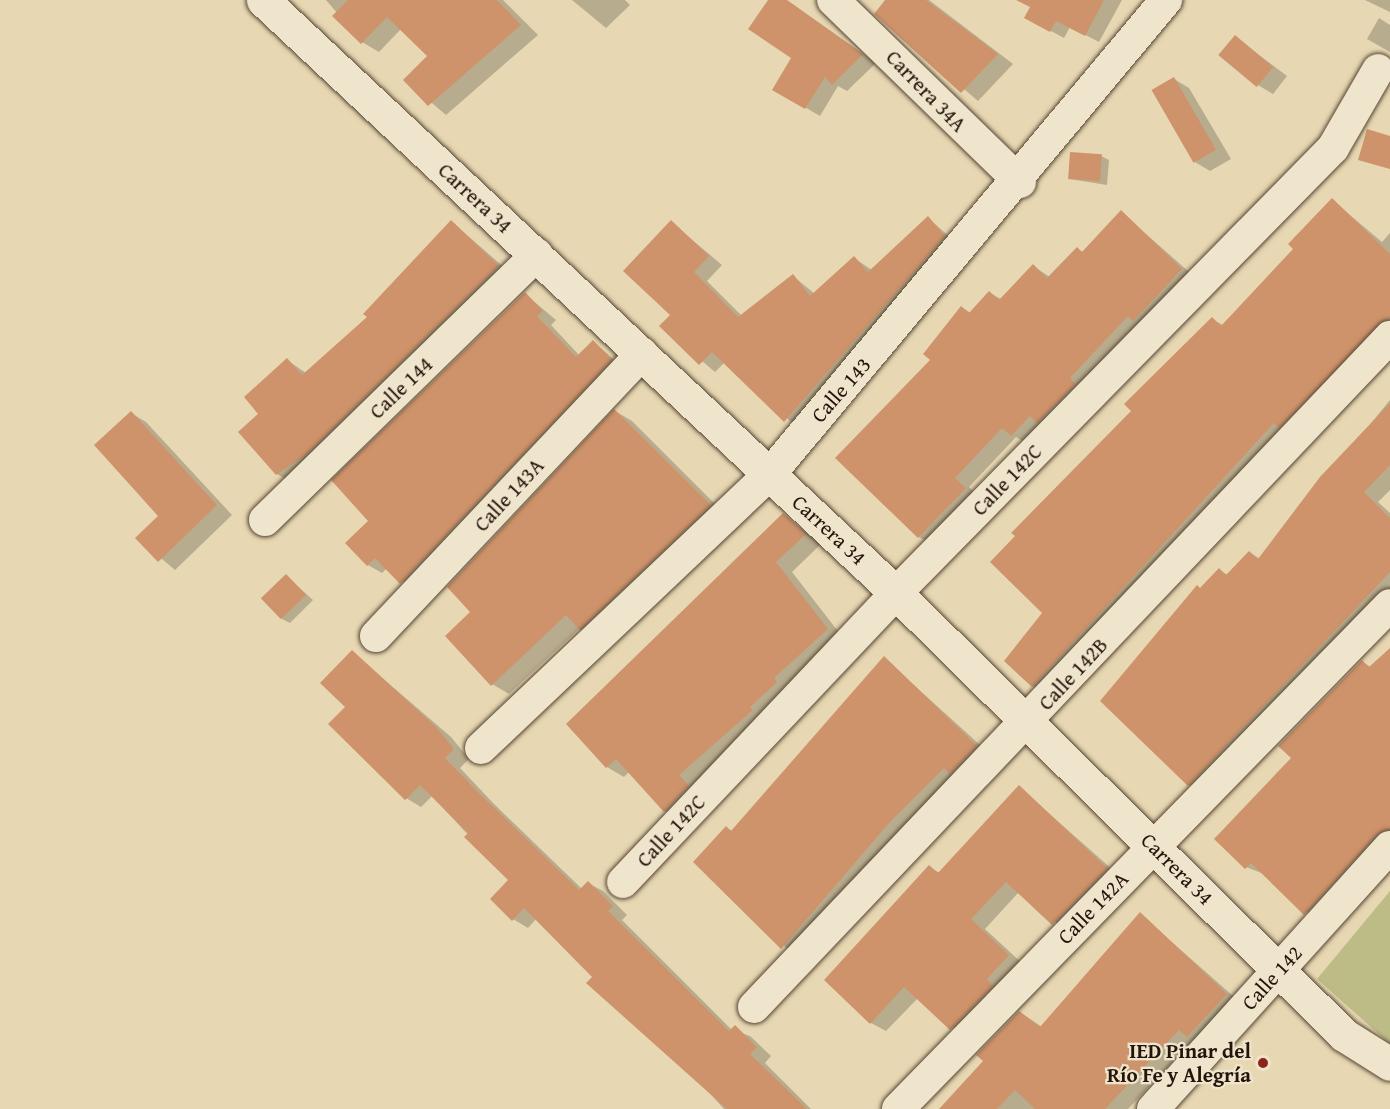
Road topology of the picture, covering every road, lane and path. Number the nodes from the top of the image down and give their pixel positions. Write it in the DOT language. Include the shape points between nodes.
graph roads {
  1 [pos="263,0"];
  2 [pos="833,0"];
  3 [pos="1166,0"];
  4 [pos="1378,70"];
  5 [pos="1020,182"];
  6 [pos="537,255"];
  7 [pos="1390,338"];
  8 [pos="642,354"];
  9 [pos="770,474"];
  10 [pos="265,520"];
  11 [pos="896,593"];
  12 [pos="1390,605"];
  13 [pos="376,636"];
  14 [pos="1028,722"];
  15 [pos="481,748"];
  16 [pos="1154,845"];
  17 [pos="1390,847"];
  18 [pos="623,882"];
  19 [pos="1278,971"];
  20 [pos="754,1007"];
  21 [pos="1390,1064"];
  22 [pos="898,1109"];
  23 [pos="1153,1109"];
  1 -- 6 [label="street, Carrera 34"];
  2 -- 5 [label="street, Carrera 34A"];
  3 -- 5 [label="street, Calle 143"];
  4 -- 11 [label="street, Calle 142C" via="1333,148"];
  5 -- 9 [label="street, Calle 143"];
  6 -- 8 [label="street, Carrera 34"];
  6 -- 10 [label="street, Calle 144"];
  7 -- 14 [label="street, Calle 142B"];
  8 -- 9 [label="street, Carrera 34"];
  8 -- 13 [label="street, Calle 143A"];
  9 -- 11 [label="street, Carrera 34"];
  9 -- 15 [label="street, Calle 143"];
  11 -- 14 [label="street, Carrera 34"];
  11 -- 18 [label="street, Calle 142C"];
  12 -- 16 [label="street, Calle 142A"];
  14 -- 16 [label="street, Carrera 34"];
  14 -- 20 [label="street, Calle 142B"];
  16 -- 19 [label="street, Carrera 34"];
  16 -- 22 [label="street, Calle 142A"];
  17 -- 19 [label="street, Calle 142"];
  19 -- 21 [label="street, Carrera 34" via="1344,1035"];
  19 -- 23 [label="street, Calle 142"];
}
